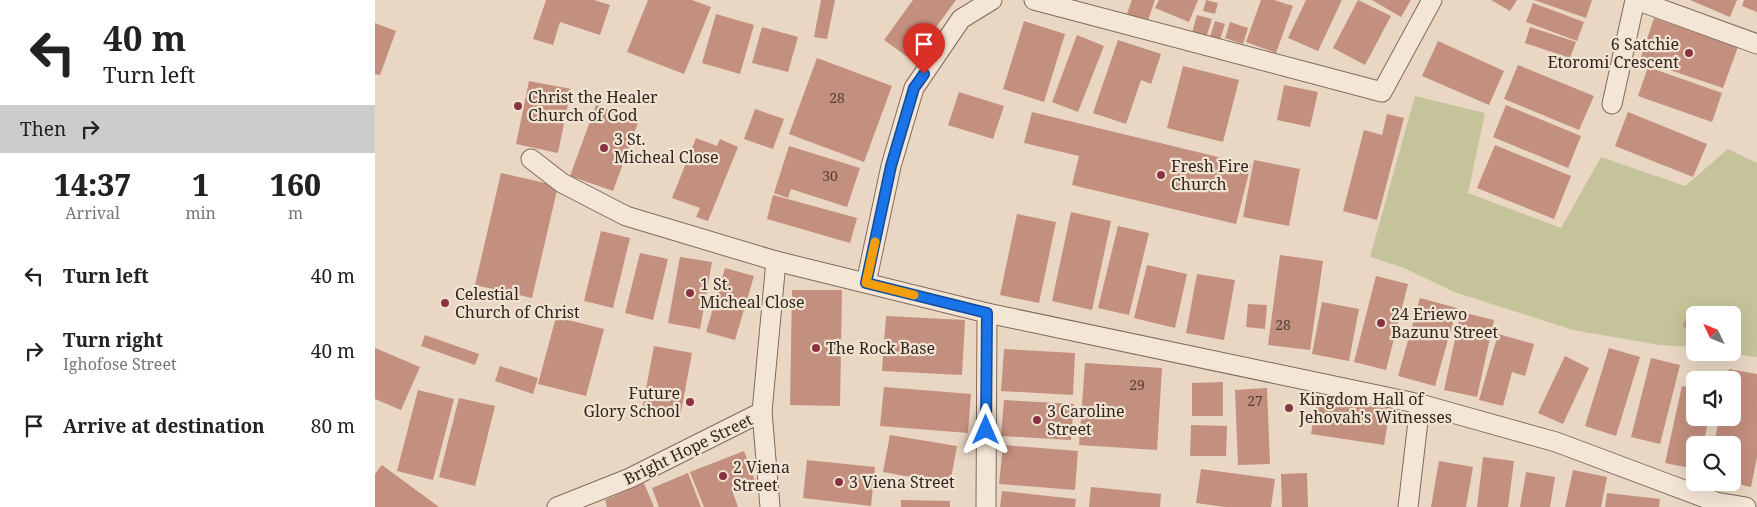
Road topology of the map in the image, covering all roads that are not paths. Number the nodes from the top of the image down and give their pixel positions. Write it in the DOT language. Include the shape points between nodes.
graph roads {
  1 [pos="992,0"];
  2 [pos="1033,0"];
  3 [pos="1431,0"];
  4 [pos="1635,0"];
  5 [pos="1757,44"];
  6 [pos="1612,104"];
  7 [pos="531,159"];
  8 [pos="776,261"];
  9 [pos="866,283"];
  10 [pos="987,313"];
  11 [pos="1421,404"];
  12 [pos="762,412"];
  13 [pos="557,507"];
  14 [pos="770,507"];
  15 [pos="986,507"];
  16 [pos="1408,507"];
  17 [pos="1746,507"];
  1 -- 9 [label="street" via="961,20 914,88 891,166"];
  2 -- 3 [label="street" via="1382,92"];
  4 -- 5 [label="street"];
  4 -- 6 [label="street"];
  7 -- 8 [label="street" via="562,183 626,216"];
  8 -- 9 [label="street"];
  8 -- 12 [label="street, Bright Hope Street"];
  9 -- 10 [label="street"];
  10 -- 11 [label="street"];
  10 -- 15 [label="street"];
  11 -- 16 [label="street"];
  11 -- 17 [label="street" via="1556,442 1716,502"];
  12 -- 13 [label="street, Bright Hope Street" via="630,478"];
  12 -- 14 [label="street"];
}
